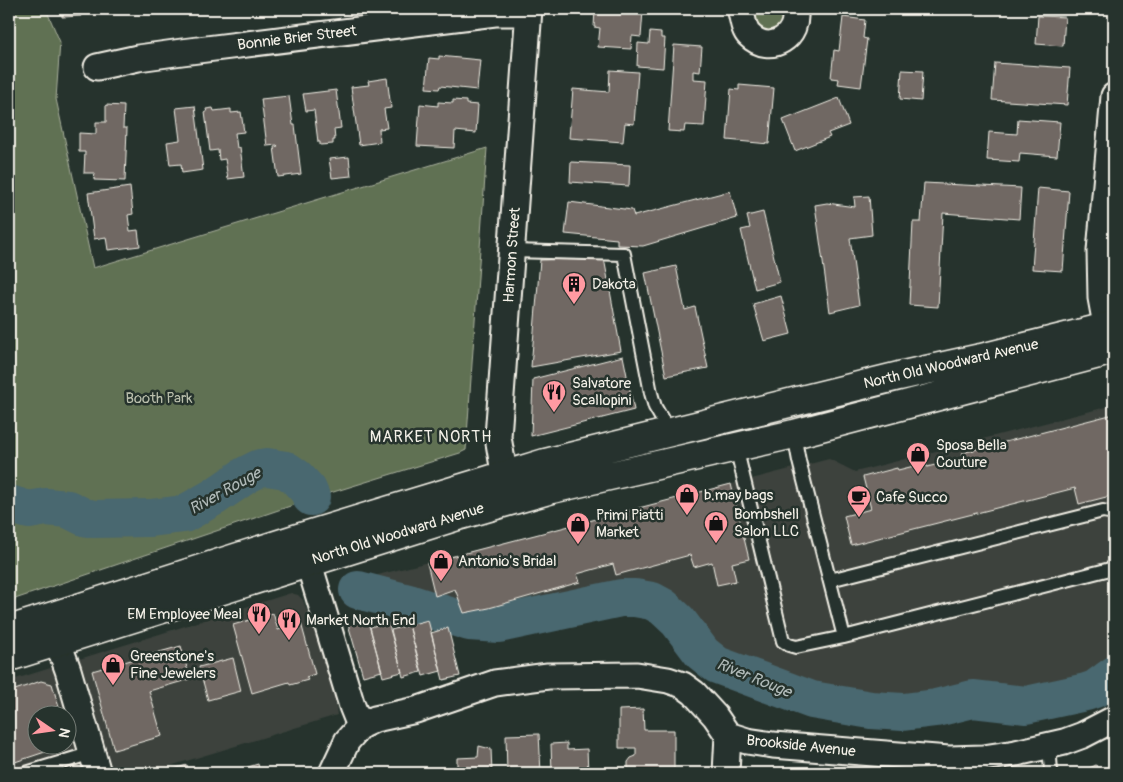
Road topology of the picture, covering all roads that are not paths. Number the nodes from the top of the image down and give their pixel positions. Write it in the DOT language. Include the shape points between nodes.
graph roads {
  1 [pos="740,9"];
  2 [pos="794,9"];
  3 [pos="528,11"];
  4 [pos="97,67"];
  5 [pos="1114,96"];
  6 [pos="512,251"];
  7 [pos="1111,338"];
  8 [pos="788,404"];
  9 [pos="670,433"];
  10 [pos="794,434"];
  11 [pos="736,447"];
  12 [pos="503,475"];
  13 [pos="509,501"];
  14 [pos="1114,514"];
  15 [pos="304,550"];
  16 [pos="1114,568"];
  17 [pos="830,580"];
  18 [pos="53,629"];
  19 [pos="9,630"];
  20 [pos="844,637"];
  21 [pos="9,656"];
  22 [pos="1114,719"];
  23 [pos="360,726"];
  24 [pos="728,736"];
  25 [pos="1049,746"];
  26 [pos="95,763"];
  27 [pos="1052,771"];
  28 [pos="26,773"];
  29 [pos="332,773"];
  30 [pos="726,773"];
  1 -- 2 [label="street" via="749,35 771,44 786,38 795,19"];
  3 -- 4 [label="street, Bonnie Brier Street" via="182,52"];
  3 -- 6 [label="street, Harmon Street"];
  5 -- 7 [label="street" via="1100,251 1100,289"];
  6 -- 9 [label="lane" via="624,254 651,393"];
  6 -- 12 [label="street, Harmon Street" via="498,437"];
  7 -- 8 [label="street, North Old Woodward Avenue" via="981,358"];
  7 -- 10 [label="street, North Old Woodward Avenue"];
  8 -- 9 [label="street, North Old Woodward Avenue"];
  8 -- 10 [label="street"];
  9 -- 12 [label="street, North Old Woodward Avenue"];
  10 -- 11 [label="street, North Old Woodward Avenue"];
  10 -- 17 [label="lane"];
  11 -- 13 [label="street, North Old Woodward Avenue"];
  11 -- 20 [label="lane" via="783,641 796,647"];
  12 -- 13 [label="street, Harmon Street"];
  12 -- 15 [label="street, North Old Woodward Avenue"];
  13 -- 15 [label="street, North Old Woodward Avenue"];
  14 -- 17 [label="lane" via="1103,511"];
  15 -- 18 [label="street, North Old Woodward Avenue"];
  15 -- 23 [label="street"];
  16 -- 20 [label="lane"];
  17 -- 20 [label="lane"];
  18 -- 19 [label="street, North Old Woodward Avenue"];
  18 -- 21 [label="street, North Old Woodward Avenue"];
  18 -- 26 [label="street"];
  22 -- 25 [label="street, Brookside Avenue" via="1083,735"];
  23 -- 24 [label="street, Brookside Avenue" via="513,680 548,676 637,675 683,685 704,703"];
  23 -- 29 [label="street" via="347,740"];
  24 -- 25 [label="street, Brookside Avenue" via="774,745 948,760"];
  24 -- 30 [label="street"];
  25 -- 27 [label="lane"];
  26 -- 28 [label="lane"];
}
